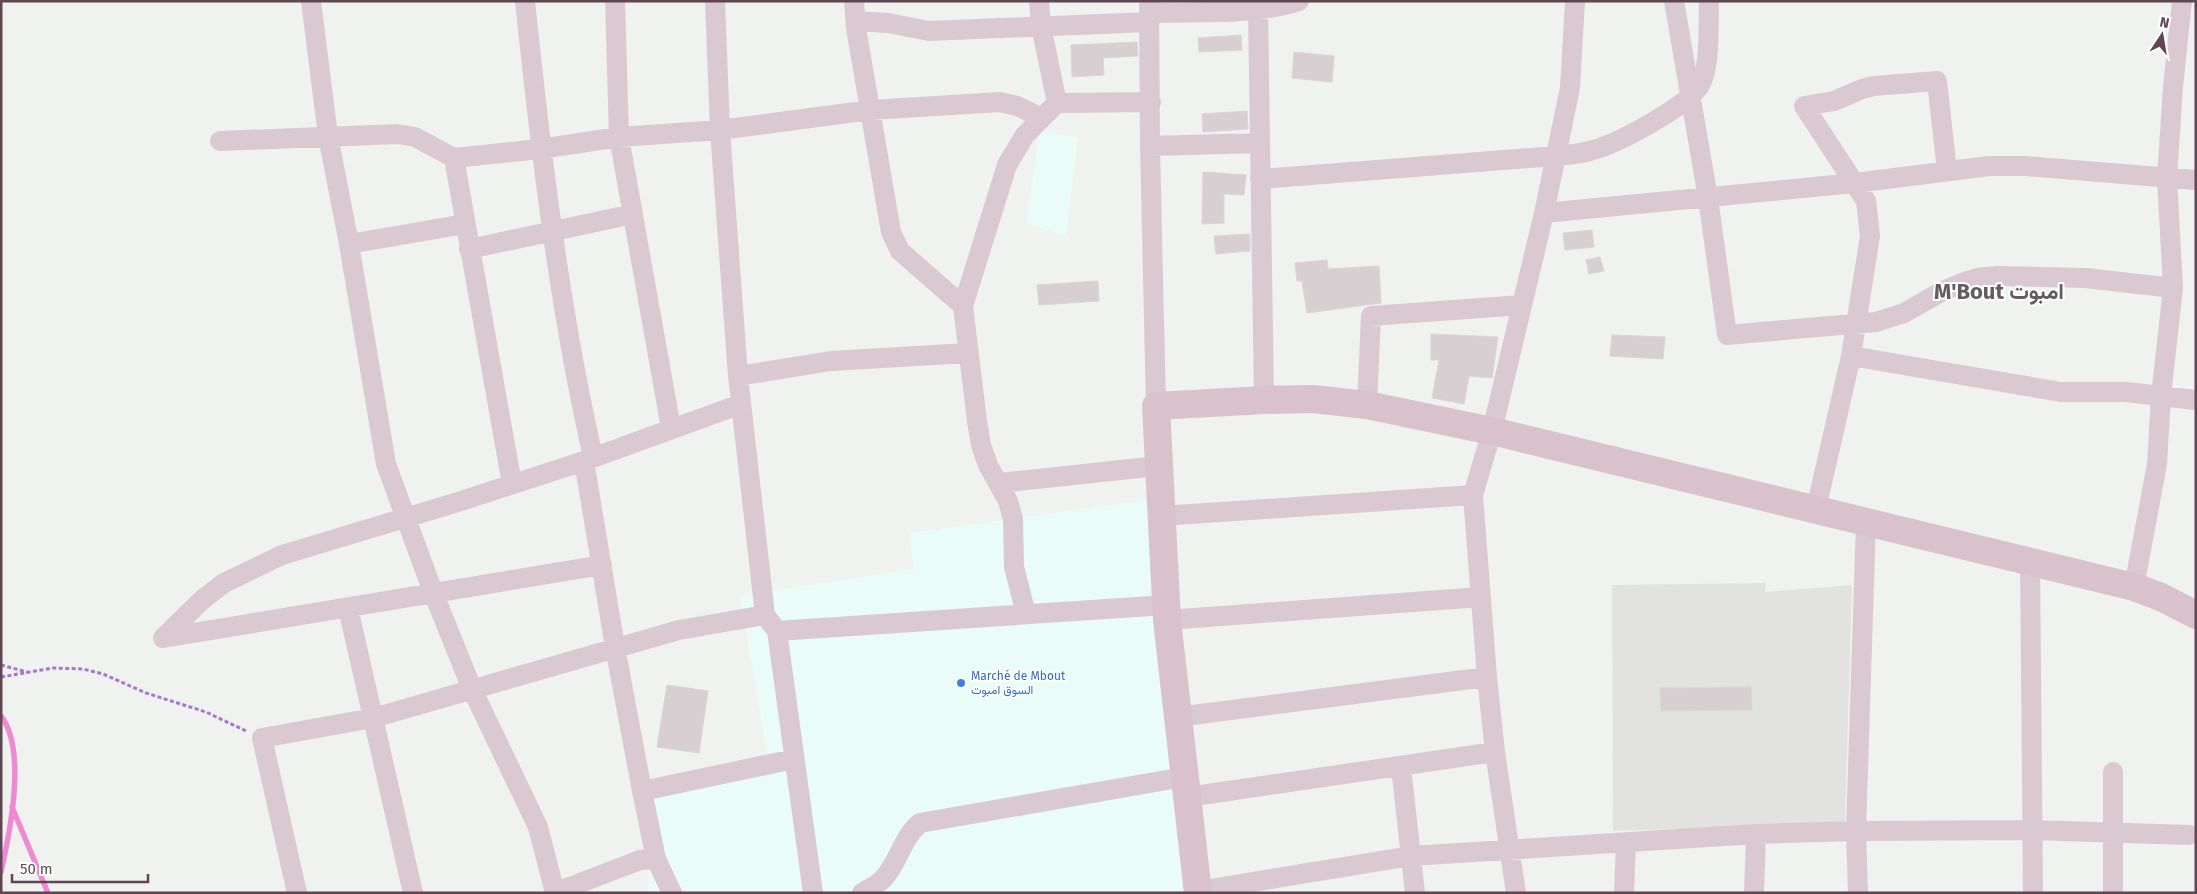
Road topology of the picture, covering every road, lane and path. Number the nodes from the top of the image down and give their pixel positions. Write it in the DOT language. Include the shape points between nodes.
graph roads {
  1 [pos="311,1"];
  2 [pos="525,1"];
  3 [pos="615,1"];
  4 [pos="716,1"];
  5 [pos="1039,1"];
  6 [pos="1299,1"];
  7 [pos="1575,1"];
  8 [pos="1674,1"];
  9 [pos="1709,1"];
  10 [pos="2182,1"];
  11 [pos="1258,9"];
  12 [pos="855,11"];
  13 [pos="1149,12"];
  14 [pos="1041,26"];
  15 [pos="1691,96"];
  16 [pos="1151,102"];
  17 [pos="1057,103"];
  18 [pos="870,110"];
  19 [pos="1042,118"];
  20 [pos="720,130"];
  21 [pos="328,136"];
  22 [pos="619,137"];
  23 [pos="220,141"];
  24 [pos="1260,142"];
  25 [pos="1150,146"];
  26 [pos="540,149"];
  27 [pos="1555,156"];
  28 [pos="454,158"];
  29 [pos="1947,171"];
  30 [pos="2167,178"];
  31 [pos="1260,179"];
  32 [pos="2196,180"];
  33 [pos="1855,183"];
  34 [pos="1708,198"];
  35 [pos="1544,213"];
  36 [pos="633,214"];
  37 [pos="466,224"];
  38 [pos="553,231"];
  39 [pos="349,244"];
  40 [pos="469,249"];
  41 [pos="2173,288"];
  42 [pos="1522,305"];
  43 [pos="963,306"];
  44 [pos="1856,324"];
  45 [pos="968,352"];
  46 [pos="1851,356"];
  47 [pos="738,376"];
  48 [pos="2161,396"];
  49 [pos="1264,400"];
  50 [pos="2196,400"];
  51 [pos="741,404"];
  52 [pos="1367,405"];
  53 [pos="1156,406"];
  54 [pos="671,428"];
  55 [pos="1492,431"];
  56 [pos="589,459"];
  57 [pos="1158,466"];
  58 [pos="999,483"];
  59 [pos="512,484"];
  60 [pos="1473,495"];
  61 [pos="1816,509"];
  62 [pos="1161,516"];
  63 [pos="406,518"];
  64 [pos="1866,521"];
  65 [pos="2030,561"];
  66 [pos="602,565"];
  67 [pos="2134,586"];
  68 [pos="433,592"];
  69 [pos="1481,597"];
  70 [pos="348,608"];
  71 [pos="1167,613"];
  72 [pos="1026,614"];
  73 [pos="765,615"];
  74 [pos="2196,615"];
  75 [pos="777,631"];
  76 [pos="615,647"];
  77 [pos="1,665"];
  78 [pos="29,673"];
  79 [pos="1,677"];
  80 [pos="1487,677"];
  81 [pos="472,689"];
  82 [pos="1177,717"];
  83 [pos="373,718"];
  84 [pos="262,738"];
  85 [pos="1496,752"];
  86 [pos="794,759"];
  87 [pos="1401,767"];
  88 [pos="2113,772"];
  89 [pos="1185,787"];
  90 [pos="642,791"];
  91 [pos="2032,830"];
  92 [pos="1856,831"];
  93 [pos="2113,832"];
  94 [pos="1756,834"];
  95 [pos="2188,835"];
  96 [pos="1626,842"];
  97 [pos="1510,850"];
  98 [pos="1412,856"];
  99 [pos="656,859"];
  100 [pos="563,891"];
  101 [pos="1198,892"];
  102 [pos="296,893"];
  103 [pos="413,893"];
  104 [pos="672,893"];
  105 [pos="813,893"];
  106 [pos="862,893"];
  107 [pos="1415,893"];
  108 [pos="1516,893"];
  109 [pos="1624,893"];
  110 [pos="1754,893"];
  111 [pos="1858,893"];
  112 [pos="2033,893"];
  113 [pos="2113,893"];
  1 -- 21 [label="street"];
  2 -- 26 [label="street"];
  3 -- 22 [label="street"];
  4 -- 20 [label="street"];
  5 -- 14 [label="street"];
  6 -- 11 [label="street"];
  7 -- 27 [label="street" via="1570,88"];
  8 -- 15 [label="street"];
  9 -- 15 [label="street" via="1707,60 1701,84"];
  10 -- 30 [label="street"];
  11 -- 13 [label="street"];
  11 -- 24 [label="street"];
  12 -- 14 [label="street" via="888,23 929,31"];
  12 -- 18 [label="street"];
  13 -- 14 [label="street"];
  13 -- 16 [label="street"];
  14 -- 17 [label="street"];
  15 -- 27 [label="street" via="1667,115 1594,150"];
  15 -- 34 [label="street"];
  16 -- 17 [label="street"];
  16 -- 25 [label="street"];
  17 -- 19 [label="street"];
  18 -- 19 [label="street" via="1000,102"];
  18 -- 20 [label="street"];
  18 -- 43 [label="street" via="891,232 900,251"];
  19 -- 43 [label="street" via="1025,135 1007,165"];
  20 -- 22 [label="street"];
  20 -- 47 [label="street"];
  21 -- 23 [label="street"];
  21 -- 28 [label="street" via="398,134 415,137"];
  21 -- 39 [label="street"];
  22 -- 26 [label="street"];
  22 -- 36 [label="street"];
  24 -- 25 [label="street"];
  24 -- 31 [label="street"];
  25 -- 53 [label="street"];
  26 -- 28 [label="street"];
  26 -- 38 [label="street"];
  27 -- 31 [label="street"];
  27 -- 35 [label="street"];
  28 -- 37 [label="street"];
  29 -- 30 [label="street" via="2025,166"];
  29 -- 33 [label="street"];
  29 -- 33 [label="street" via="1936,81 1874,86 1834,101 1804,106"];
  30 -- 32 [label="street"];
  30 -- 41 [label="street"];
  31 -- 49 [label="street"];
  33 -- 34 [label="street"];
  33 -- 44 [label="street" via="1866,201 1870,236"];
  34 -- 35 [label="street"];
  34 -- 44 [label="street" via="1726,335"];
  35 -- 42 [label="street"];
  36 -- 38 [label="street"];
  36 -- 54 [label="street"];
  37 -- 39 [label="street"];
  37 -- 40 [label="street"];
  38 -- 40 [label="street"];
  38 -- 56 [label="street"];
  39 -- 63 [label="street" via="382,444"];
  40 -- 59 [label="street"];
  41 -- 44 [label="street" via="2086,278 1977,278 1891,318"];
  41 -- 48 [label="street"];
  42 -- 52 [label="street" via="1371,316"];
  42 -- 55 [label="street"];
  43 -- 45 [label="street"];
  44 -- 46 [label="street"];
  45 -- 47 [label="street" via="831,361"];
  45 -- 58 [label="street" via="981,444"];
  46 -- 48 [label="street" via="2061,392 2126,392"];
  46 -- 61 [label="street"];
  47 -- 51 [label="street"];
  48 -- 50 [label="street"];
  48 -- 67 [label="street" via="2156,473"];
  49 -- 52 [label="main road" via="1313,399"];
  49 -- 53 [label="main road"];
  51 -- 54 [label="street"];
  51 -- 73 [label="street"];
  52 -- 55 [label="main road"];
  53 -- 57 [label="main road"];
  54 -- 56 [label="street"];
  55 -- 60 [label="street"];
  55 -- 61 [label="main road"];
  56 -- 59 [label="street"];
  56 -- 66 [label="street"];
  57 -- 58 [label="street"];
  57 -- 62 [label="main road"];
  58 -- 72 [label="street" via="1012,519 1014,567"];
  59 -- 63 [label="street"];
  60 -- 62 [label="street"];
  60 -- 69 [label="street"];
  61 -- 64 [label="main road"];
  62 -- 71 [label="main road"];
  63 -- 68 [label="street"];
  63 -- 70 [label="street" via="282,555 250,569 202,600 163,638"];
  64 -- 65 [label="main road"];
  64 -- 92 [label="street"];
  65 -- 67 [label="main road"];
  65 -- 91 [label="street"];
  66 -- 68 [label="street"];
  66 -- 76 [label="street"];
  67 -- 74 [label="main road"];
  68 -- 70 [label="street"];
  68 -- 81 [label="street"];
  69 -- 71 [label="street"];
  69 -- 80 [label="street"];
  70 -- 83 [label="street"];
  71 -- 72 [label="street"];
  71 -- 82 [label="main road"];
  72 -- 75 [label="street"];
  73 -- 75 [label="street"];
  73 -- 76 [label="street" via="679,630"];
  75 -- 86 [label="street"];
  76 -- 81 [label="street"];
  76 -- 90 [label="street"];
  77 -- 78 [label="path"];
  78 -- 79 [label="path"];
  78 -- 84 [label="path" via="53,668 103,674 206,712"];
  80 -- 82 [label="street"];
  80 -- 85 [label="street"];
  81 -- 83 [label="street"];
  81 -- 100 [label="street" via="538,827"];
  82 -- 89 [label="main road"];
  83 -- 84 [label="street"];
  83 -- 103 [label="street"];
  84 -- 102 [label="street"];
  85 -- 87 [label="street"];
  85 -- 97 [label="street"];
  86 -- 90 [label="street"];
  86 -- 105 [label="street"];
  87 -- 89 [label="street"];
  87 -- 98 [label="street"];
  88 -- 93 [label="street"];
  89 -- 101 [label="main road"];
  89 -- 106 [label="street" via="920,823 910,832 899,856 882,880"];
  90 -- 99 [label="street"];
  91 -- 92 [label="street"];
  91 -- 93 [label="street"];
  91 -- 112 [label="street"];
  92 -- 94 [label="street"];
  92 -- 111 [label="street"];
  93 -- 95 [label="street"];
  93 -- 113 [label="street"];
  94 -- 96 [label="street"];
  94 -- 110 [label="street"];
  96 -- 97 [label="street"];
  96 -- 109 [label="street"];
  97 -- 98 [label="street"];
  97 -- 108 [label="street"];
  98 -- 101 [label="street"];
  98 -- 107 [label="street"];
  99 -- 100 [label="street" via="640,860"];
  99 -- 104 [label="street"];
}
